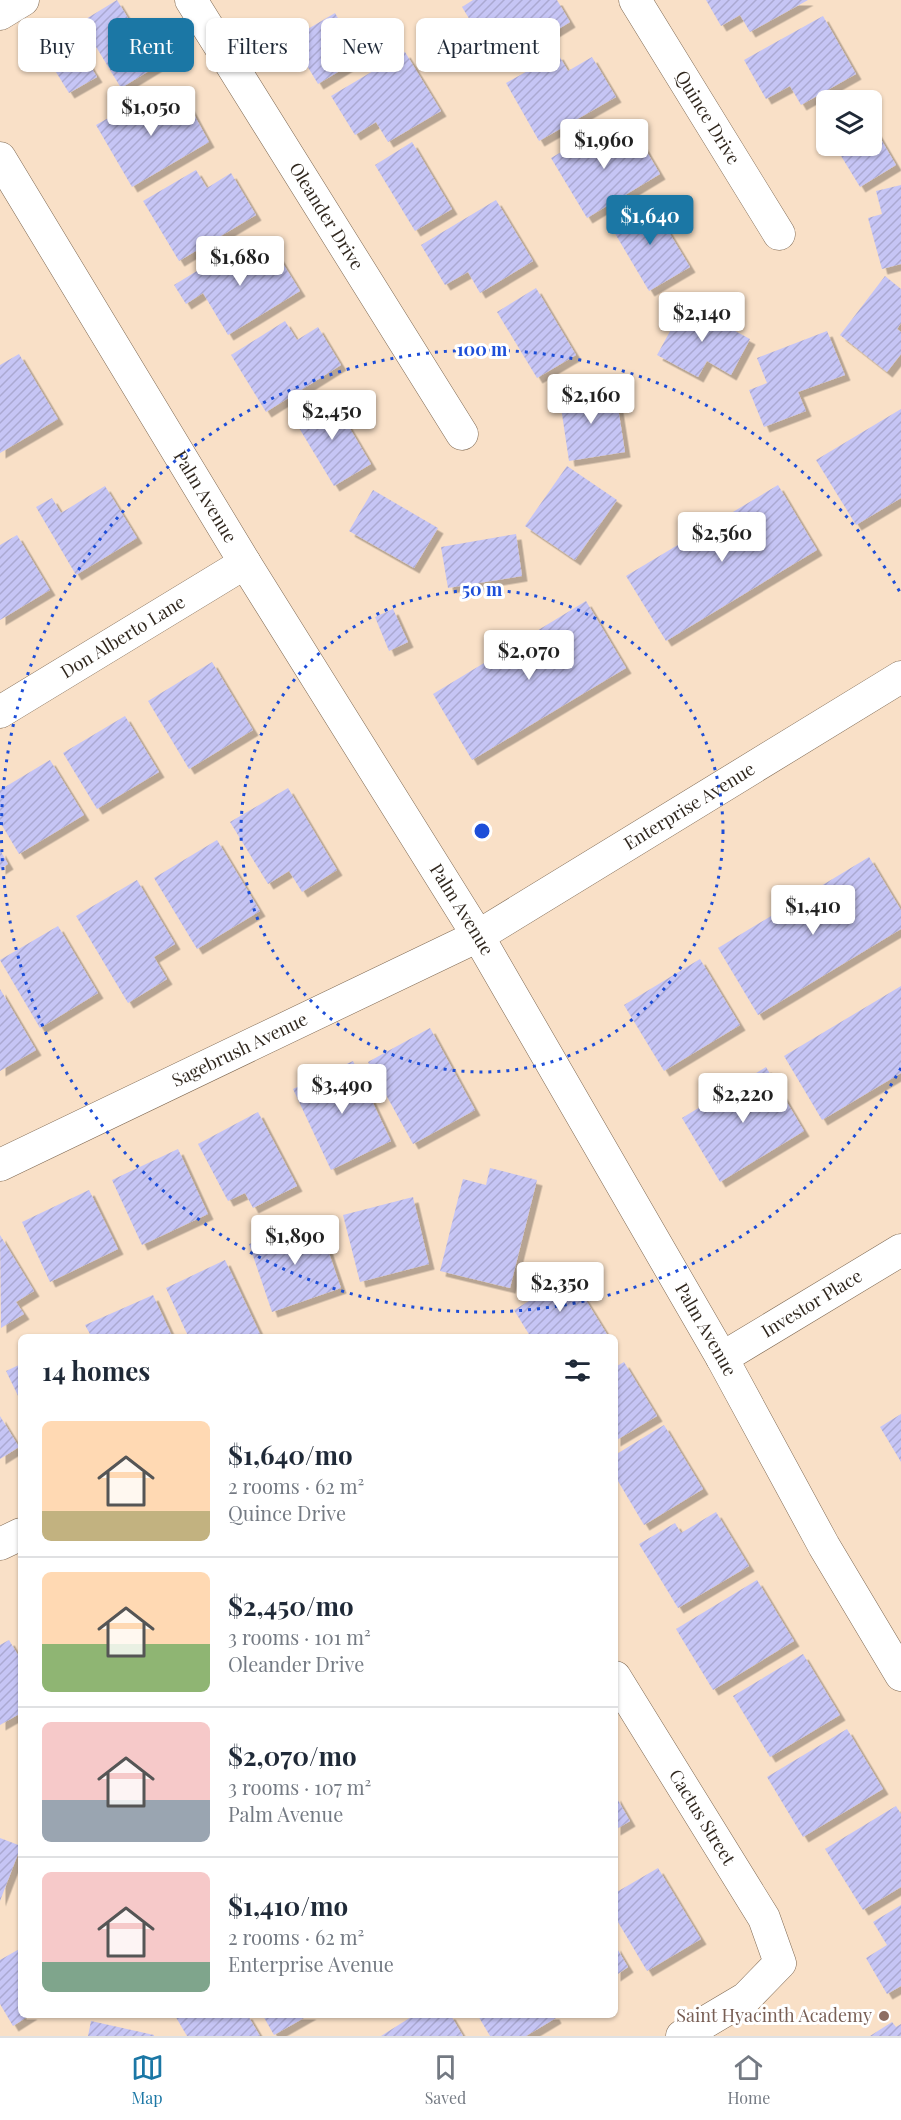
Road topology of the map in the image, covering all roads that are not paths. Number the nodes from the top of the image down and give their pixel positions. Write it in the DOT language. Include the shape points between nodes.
graph roads {
  1 [pos="23,0"];
  2 [pos="191,0"];
  3 [pos="635,0"];
  4 [pos="0,14"];
  5 [pos="0,158"];
  6 [pos="779,234"];
  7 [pos="462,434"];
  8 [pos="245,563"];
  9 [pos="901,677"];
  10 [pos="0,712"];
  11 [pos="478,936"];
  12 [pos="0,1165"];
  13 [pos="901,1250"];
  14 [pos="722,1358"];
  15 [pos="18,1535"];
  16 [pos="0,1544"];
  17 [pos="901,1675"];
  18 [pos="618,1682"];
  19 [pos="682,2036"];
  1 -- 4 [label="street"];
  2 -- 7 [label="street, Oleander Drive"];
  3 -- 6 [label="street, Quince Drive"];
  5 -- 8 [label="street, Palm Avenue"];
  8 -- 10 [label="street, Don Alberto Lane"];
  8 -- 11 [label="street, Palm Avenue"];
  9 -- 11 [label="street, Enterprise Avenue"];
  11 -- 12 [label="street, Sagebrush Avenue"];
  11 -- 14 [label="street, Palm Avenue"];
  13 -- 14 [label="street, Investor Place"];
  14 -- 17 [label="street, Palm Avenue" via="824,1546"];
  15 -- 16 [label="street"];
  18 -- 19 [label="street, Cactus Street" via="764,1918 780,1963 746,1998"];
}
